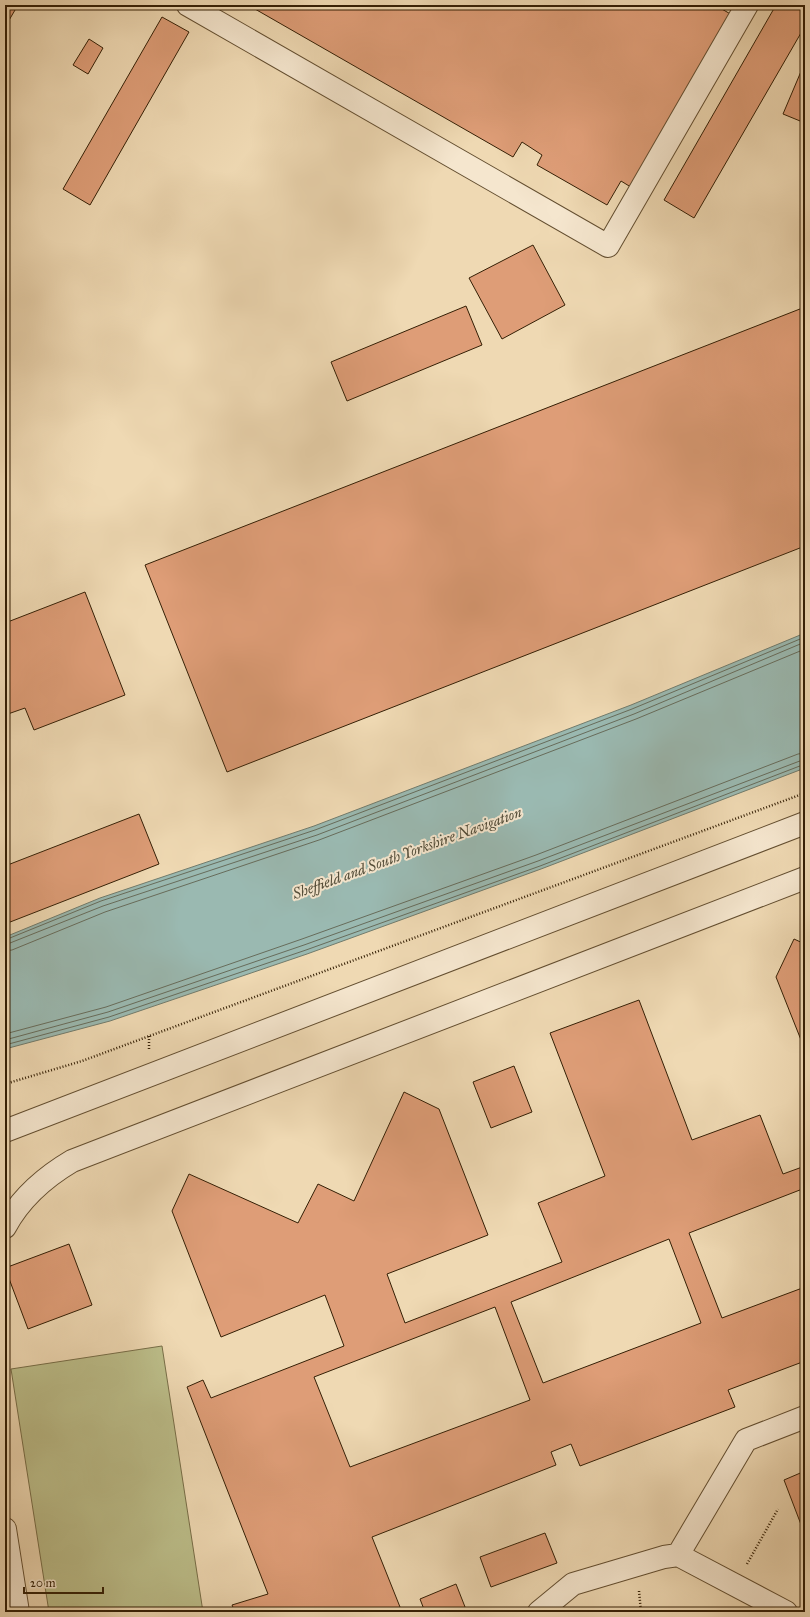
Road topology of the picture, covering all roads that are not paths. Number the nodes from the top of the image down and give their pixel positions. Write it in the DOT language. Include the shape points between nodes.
graph roads {
  1 [pos="188,5"];
  2 [pos="747,5"];
  3 [pos="805,823"];
  4 [pos="805,878"];
  5 [pos="5,1131"];
  6 [pos="5,1227"];
  7 [pos="805,1417"];
  8 [pos="5,1530"];
  9 [pos="678,1555"];
  10 [pos="18,1612"];
  11 [pos="539,1612"];
  12 [pos="786,1612"];
  1 -- 2 [label="lane" via="608,246"];
  3 -- 5 [label="lane"];
  4 -- 6 [label="lane" via="72,1161 44,1180 28,1196"];
  7 -- 9 [label="lane" via="746,1440"];
  8 -- 10 [label="lane"];
  9 -- 11 [label="lane" via="664,1556 573,1584"];
  9 -- 12 [label="lane"];
}
